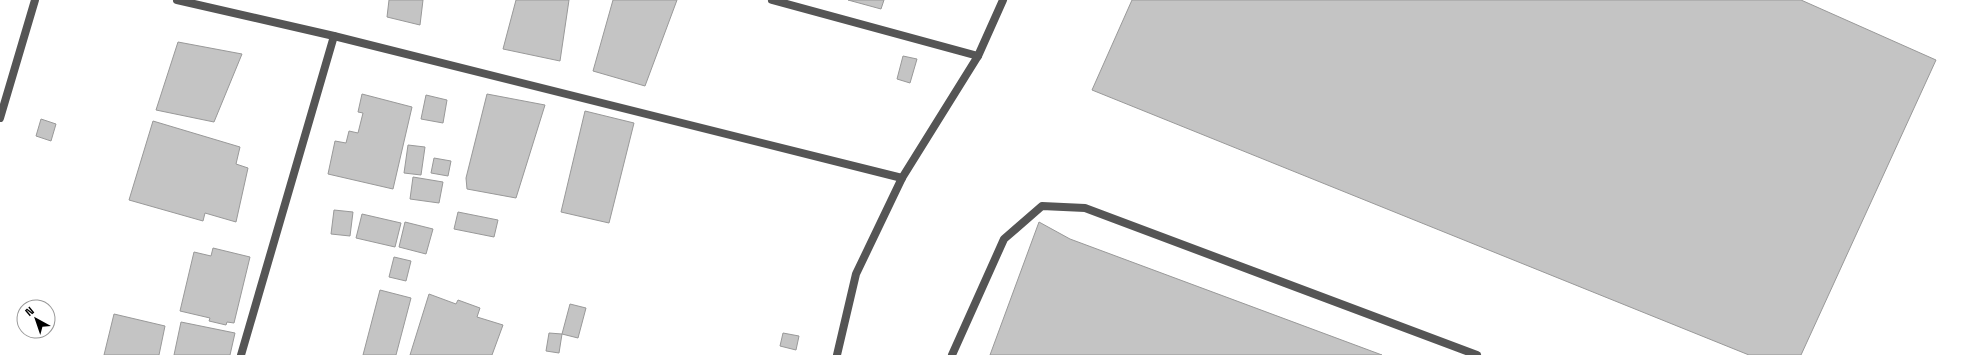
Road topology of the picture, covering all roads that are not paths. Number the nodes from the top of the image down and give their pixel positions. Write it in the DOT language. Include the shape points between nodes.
graph roads {
  1 [pos="35,0"];
  2 [pos="177,0"];
  3 [pos="772,0"];
  4 [pos="1004,0"];
  5 [pos="334,36"];
  6 [pos="978,56"];
  7 [pos="0,118"];
  8 [pos="902,178"];
  9 [pos="241,355"];
  10 [pos="837,355"];
  11 [pos="952,355"];
  12 [pos="1477,355"];
  1 -- 7 [label="street"];
  2 -- 5 [label="street"];
  3 -- 6 [label="street"];
  4 -- 6 [label="street"];
  5 -- 8 [label="street"];
  5 -- 9 [label="street"];
  6 -- 8 [label="street"];
  8 -- 10 [label="street" via="856,274"];
  11 -- 12 [label="street" via="1004,239 1042,206 1085,208"];
}
